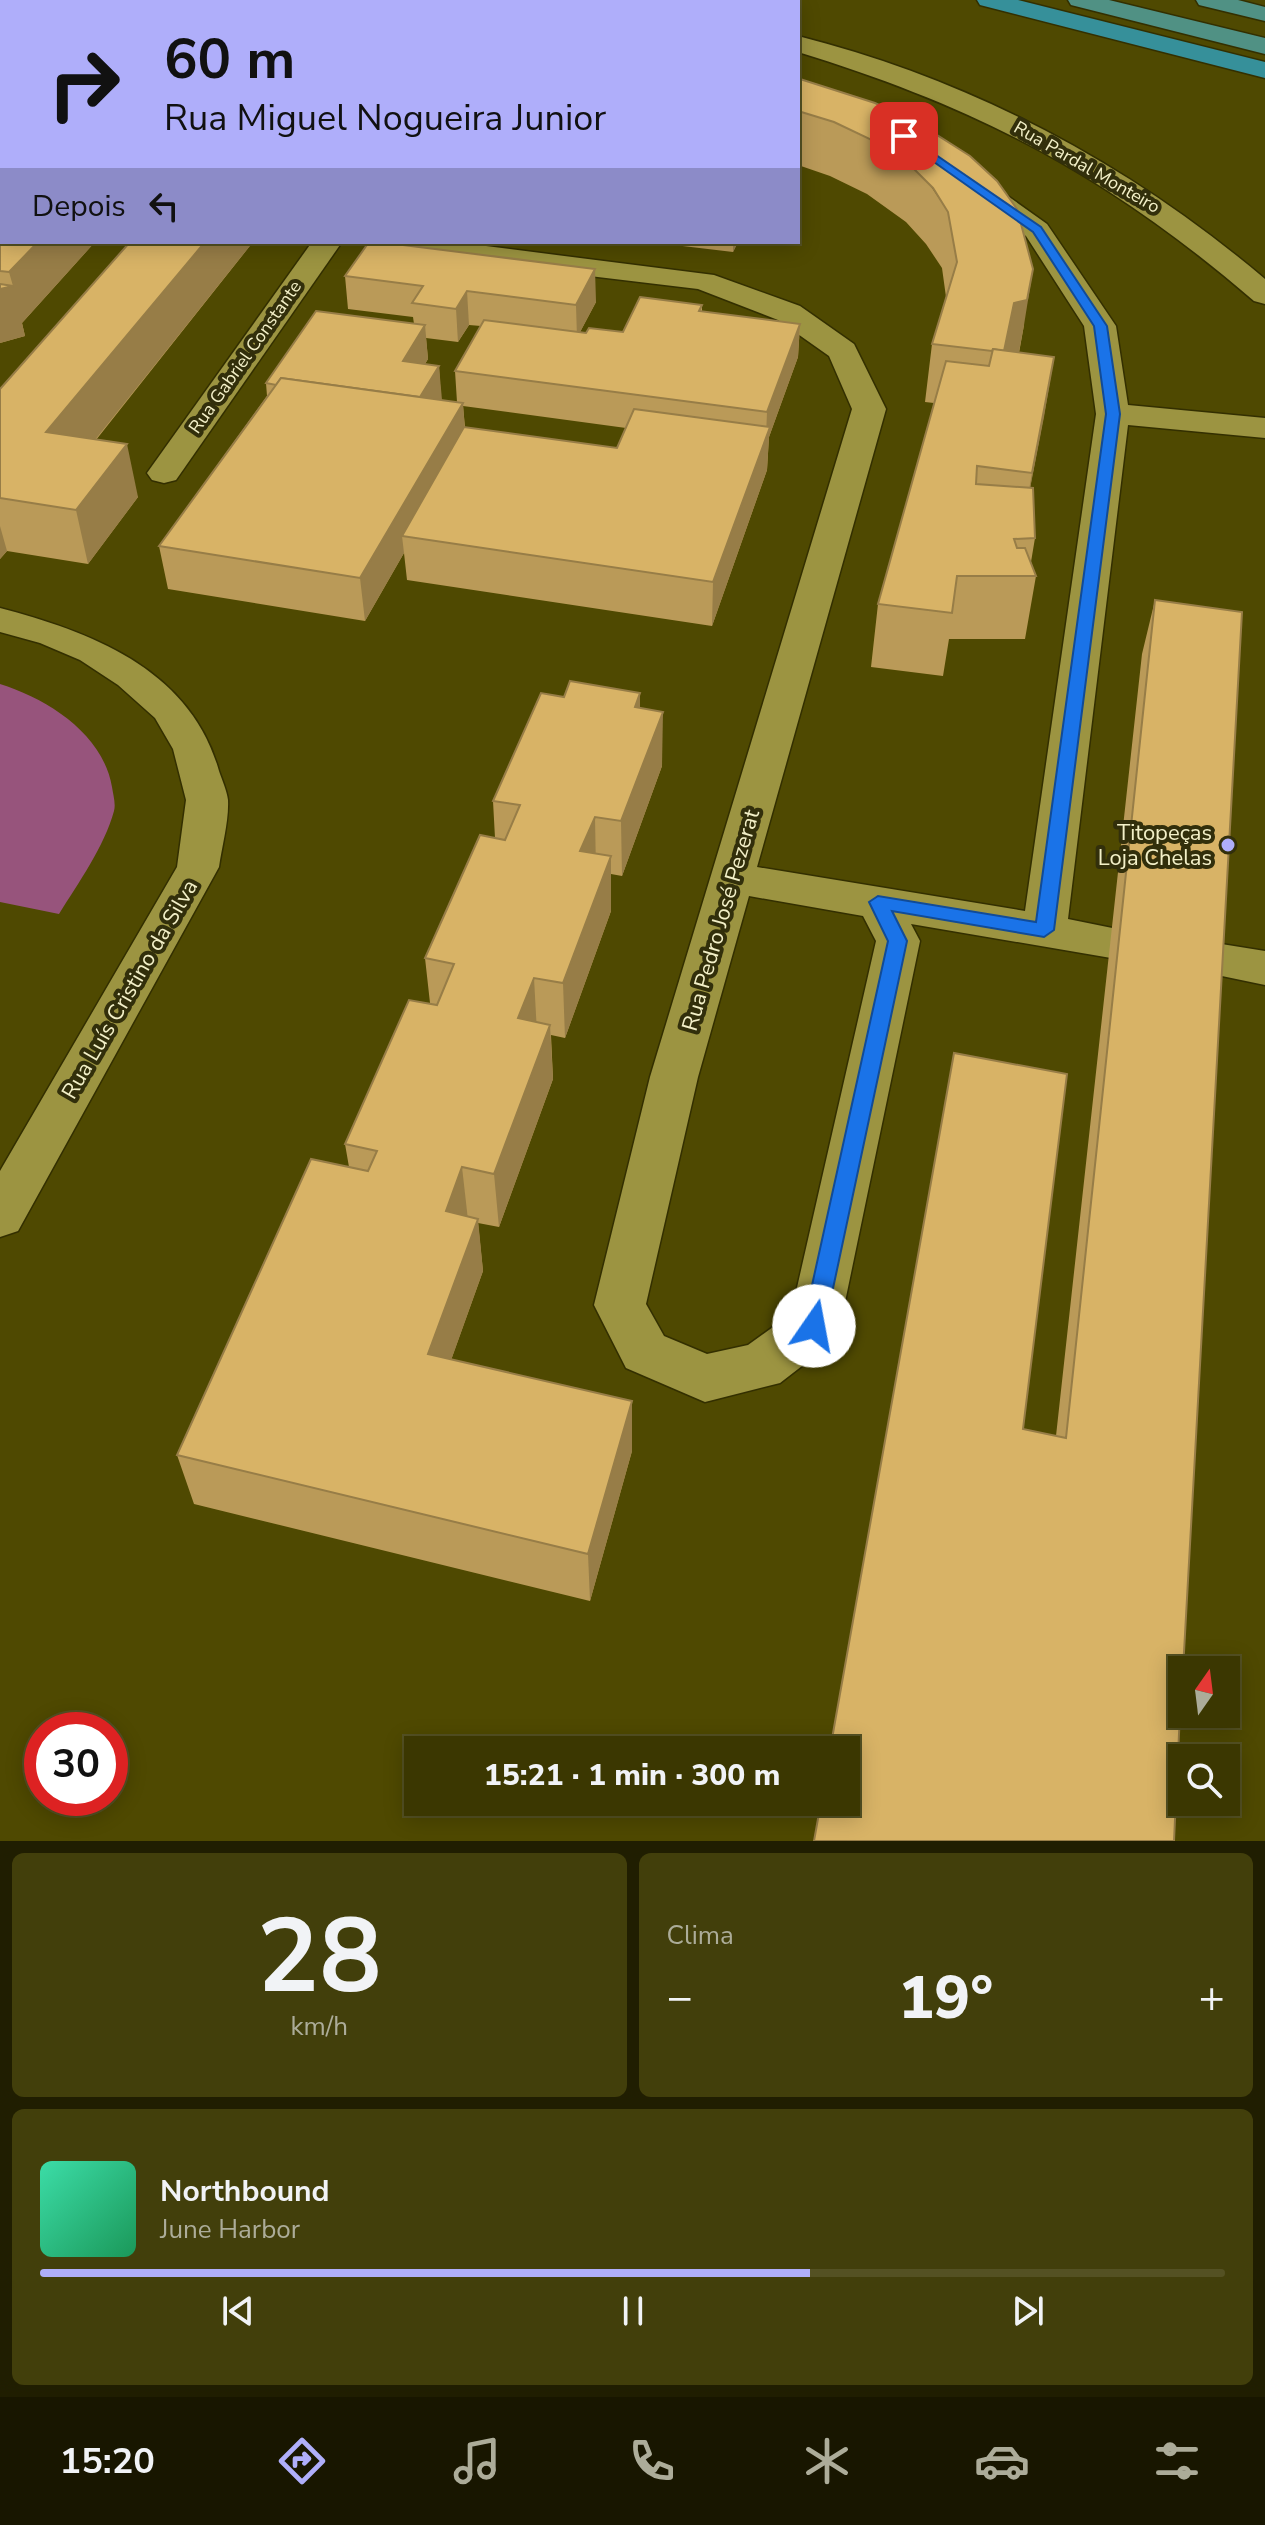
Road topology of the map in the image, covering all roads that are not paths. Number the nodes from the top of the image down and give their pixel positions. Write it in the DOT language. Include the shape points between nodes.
graph roads {
  1 [pos="989,0"];
  2 [pos="1080,0"];
  3 [pos="1142,0"];
  4 [pos="1208,0"];
  5 [pos="1265,14"];
  6 [pos="1265,30"];
  7 [pos="800,45"];
  8 [pos="1265,46"];
  9 [pos="1265,70"];
  10 [pos="940,162"];
  11 [pos="326,244"];
  12 [pos="398,244"];
  13 [pos="1265,295"];
  14 [pos="1113,414"];
  15 [pos="1265,419"];
  16 [pos="1232,423"];
  17 [pos="1265,428"];
  18 [pos="164,473"];
  19 [pos="0,620"];
  20 [pos="732,878"];
  21 [pos="878,902"];
  22 [pos="1044,930"];
  23 [pos="1111,942"];
  24 [pos="1209,958"];
  25 [pos="1265,968"];
  26 [pos="0,1216"];
  1 -- 9 [label="highway"];
  2 -- 8 [label="main road"];
  3 -- 6 [label="main road"];
  4 -- 5 [label="main road"];
  7 -- 13 [label="street, Rua Pardal Monteiro" via="929,87 1043,137 1145,197"];
  10 -- 14 [label="street" via="1037,230 1100,326"];
  11 -- 18 [label="street, Rua Gabriel Constante"];
  12 -- 20 [label="street, Rua Pedro José Pezerat" via="703,281 789,313 843,351 869,409"];
  14 -- 16 [label="street"];
  14 -- 22 [label="street"];
  15 -- 16 [label="street"];
  16 -- 17 [label="street"];
  19 -- 26 [label="street, Rua Luís Cristino da Silva" via="94,652 132,676 170,710 193,749 207,800 198,867"];
  20 -- 21 [label="street"];
  20 -- 21 [label="street, Rua Pedro José Pezerat" via="674,1077 620,1305 645,1352 705,1378 761,1366 814,1326 898,941"];
  21 -- 22 [label="street"];
  22 -- 23 [label="street"];
  24 -- 25 [label="street"];
}
